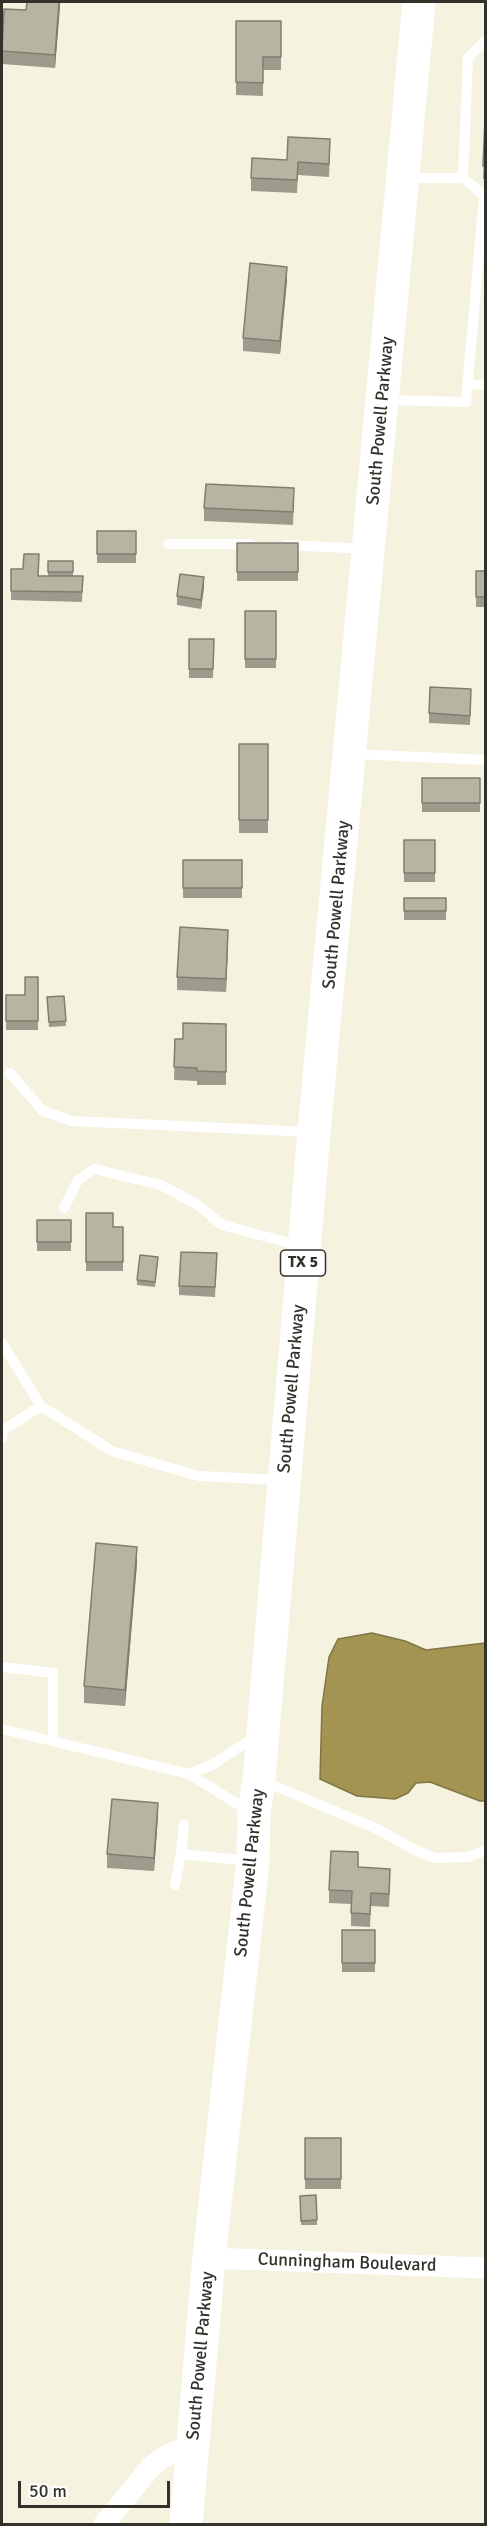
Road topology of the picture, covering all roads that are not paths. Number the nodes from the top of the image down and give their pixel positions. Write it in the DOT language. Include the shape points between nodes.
graph roads {
  1 [pos="419,2"];
  2 [pos="486,40"];
  3 [pos="402,178"];
  4 [pos="463,178"];
  5 [pos="485,197"];
  6 [pos="468,384"];
  7 [pos="486,385"];
  8 [pos="383,400"];
  9 [pos="168,544"];
  10 [pos="255,544"];
  11 [pos="277,544"];
  12 [pos="369,550"];
  13 [pos="351,754"];
  14 [pos="486,760"];
  15 [pos="10,1073"];
  16 [pos="314,1132"];
  17 [pos="64,1208"];
  18 [pos="304,1247"];
  19 [pos="2,1343"];
  20 [pos="41,1406"];
  21 [pos="2,1438"];
  22 [pos="285,1480"];
  23 [pos="2,1667"];
  24 [pos="2,1730"];
  25 [pos="263,1731"];
  26 [pos="53,1741"];
  27 [pos="189,1774"];
  28 [pos="260,1779"];
  29 [pos="254,1813"];
  30 [pos="184,1826"];
  31 [pos="486,1850"];
  32 [pos="181,1854"];
  33 [pos="253,1861"];
  34 [pos="175,1885"];
  35 [pos="209,2258"];
  36 [pos="486,2268"];
  37 [pos="193,2449"];
  38 [pos="104,2524"];
  39 [pos="186,2524"];
  1 -- 3 [label="main road, South Powell Parkway / TX 5"];
  2 -- 4 [label="lane" via="468,58"];
  3 -- 4 [label="lane"];
  3 -- 8 [label="main road, South Powell Parkway / TX 5"];
  4 -- 5 [label="lane"];
  5 -- 6 [label="lane"];
  6 -- 7 [label="lane"];
  6 -- 8 [label="lane" via="466,402"];
  8 -- 12 [label="main road, South Powell Parkway / TX 5"];
  9 -- 10 [label="lane"];
  11 -- 12 [label="lane"];
  12 -- 13 [label="main road, South Powell Parkway / TX 5"];
  13 -- 14 [label="lane"];
  13 -- 16 [label="main road, South Powell Parkway / TX 5"];
  15 -- 16 [label="lane" via="43,1111 72,1121"];
  16 -- 18 [label="main road, South Powell Parkway / TX 5"];
  17 -- 18 [label="lane" via="78,1180 94,1169 161,1185 198,1204 222,1225"];
  18 -- 22 [label="main road, South Powell Parkway / TX 5"];
  19 -- 20 [label="lane"];
  20 -- 21 [label="lane" via="4,1429"];
  20 -- 22 [label="lane" via="112,1451 199,1476"];
  22 -- 25 [label="main road, South Powell Parkway / TX 5"];
  23 -- 26 [label="lane" via="53,1673"];
  24 -- 26 [label="lane"];
  25 -- 27 [label="lane" via="212,1765"];
  25 -- 28 [label="main road, South Powell Parkway / TX 5"];
  26 -- 27 [label="lane"];
  27 -- 29 [label="lane"];
  28 -- 29 [label="main road, South Powell Parkway / TX 5"];
  28 -- 31 [label="lane" via="375,1827 435,1858 468,1857"];
  29 -- 33 [label="main road, South Powell Parkway / TX 5"];
  30 -- 32 [label="lane"];
  32 -- 33 [label="lane"];
  32 -- 34 [label="lane"];
  33 -- 35 [label="main road, South Powell Parkway / TX 5"];
  35 -- 36 [label="street, Cunningham Boulevard"];
  35 -- 37 [label="main road, South Powell Parkway / TX 5"];
  37 -- 38 [label="street" via="174,2451 157,2462"];
  37 -- 39 [label="main road, South Powell Parkway / TX 5"];
}
